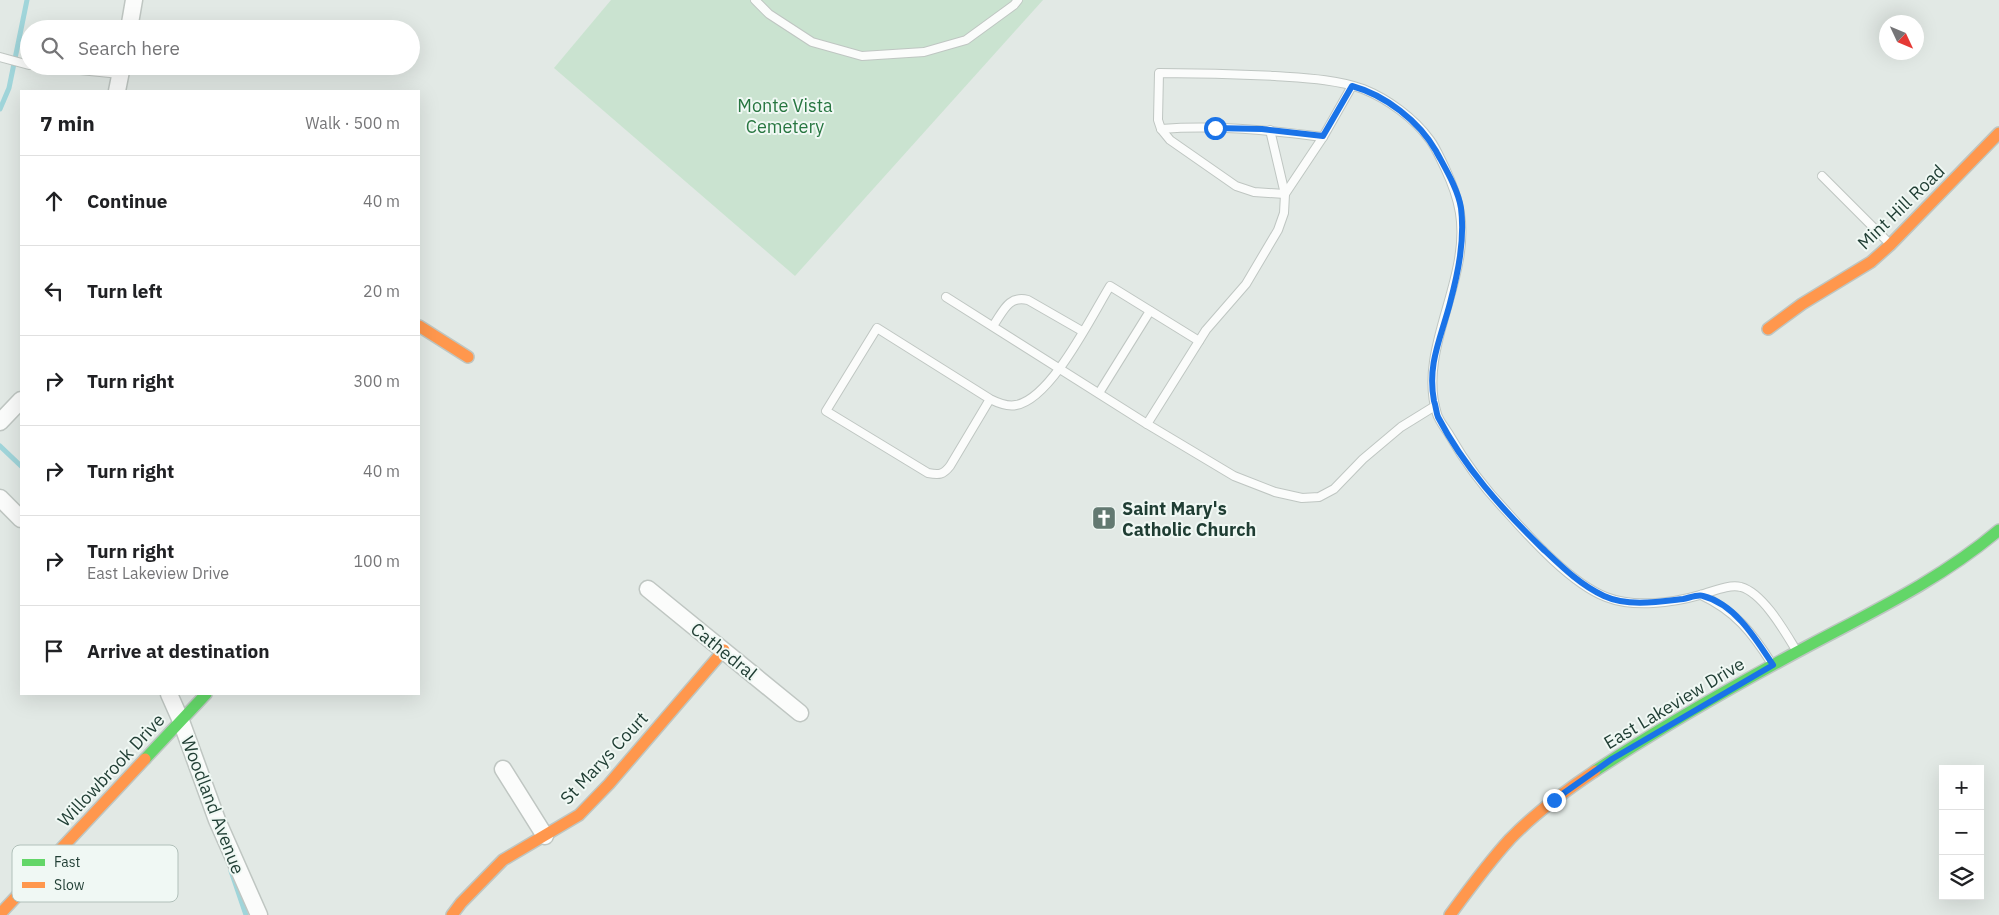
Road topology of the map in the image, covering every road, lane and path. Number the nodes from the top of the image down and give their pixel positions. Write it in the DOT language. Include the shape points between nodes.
graph roads {
  1 [pos="134,0"];
  2 [pos="755,0"];
  3 [pos="1018,0"];
  4 [pos="131,20"];
  5 [pos="0,57"];
  6 [pos="20,63"];
  7 [pos="120,75"];
  8 [pos="1352,86"];
  9 [pos="117,90"];
  10 [pos="1161,129"];
  11 [pos="1270,130"];
  12 [pos="1999,133"];
  13 [pos="1323,136"];
  14 [pos="1822,176"];
  15 [pos="1285,194"];
  16 [pos="1890,244"];
  17 [pos="946,297"];
  18 [pos="1150,311"];
  19 [pos="993,326"];
  20 [pos="420,327"];
  21 [pos="1768,329"];
  22 [pos="1082,331"];
  23 [pos="1199,341"];
  24 [pos="468,357"];
  25 [pos="1059,368"];
  26 [pos="1099,393"];
  27 [pos="990,399"];
  28 [pos="20,401"];
  29 [pos="1435,406"];
  30 [pos="0,422"];
  31 [pos="1146,424"];
  32 [pos="0,498"];
  33 [pos="20,518"];
  34 [pos="1999,530"];
  35 [pos="648,589"];
  36 [pos="1701,595"];
  37 [pos="724,650"];
  38 [pos="1798,652"];
  39 [pos="1773,665"];
  40 [pos="169,695"];
  41 [pos="205,695"];
  42 [pos="800,712"];
  43 [pos="181,721"];
  44 [pos="503,769"];
  45 [pos="545,836"];
  46 [pos="65,845"];
  47 [pos="12,901"];
  48 [pos="0,914"];
  49 [pos="259,915"];
  50 [pos="452,915"];
  51 [pos="1450,915"];
  1 -- 4 [label="street"];
  2 -- 3 [label="lane" via="769,14 812,42 862,56 924,52 966,40"];
  5 -- 6 [label="lane"];
  7 -- 9 [label="street"];
  8 -- 10 [label="lane" via="1304,78 1159,73 1158,120"];
  8 -- 13 [label="lane"];
  8 -- 29 [label="lane" via="1384,100 1430,139 1460,206 1460,258 1435,349 1431,384"];
  10 -- 11 [label="lane"];
  10 -- 15 [label="lane" via="1170,140 1236,186 1254,192"];
  11 -- 13 [label="lane"];
  11 -- 15 [label="lane"];
  12 -- 16 [label="street, Mint Hill Road"];
  13 -- 15 [label="lane"];
  14 -- 16 [label="lane"];
  15 -- 23 [label="lane" via="1284,213 1266,251 1246,284"];
  16 -- 21 [label="street, Mint Hill Road" via="1871,262"];
  17 -- 19 [label="lane"];
  18 -- 22 [label="lane" via="1110,286"];
  18 -- 23 [label="lane"];
  18 -- 26 [label="lane"];
  19 -- 22 [label="lane" via="1010,302 1021,298"];
  19 -- 25 [label="lane"];
  20 -- 24 [label="street"];
  22 -- 25 [label="lane"];
  23 -- 31 [label="lane"];
  25 -- 26 [label="lane"];
  25 -- 27 [label="lane" via="1032,399 1015,405"];
  26 -- 31 [label="lane"];
  27 -- 27 [label="lane" via="877,328 826,411 928,473 938,475 945,473 950,466"];
  28 -- 30 [label="street"];
  29 -- 31 [label="lane" via="1401,427 1334,489 1320,497 1302,498 1275,492 1234,476"];
  29 -- 36 [label="lane" via="1460,454 1489,493 1550,556 1585,586 1605,597 1624,602 1657,602"];
  32 -- 33 [label="street"];
  34 -- 38 [label="street, East Lakeview Drive" via="1940,575"];
  35 -- 37 [label="street, Cathedral"];
  36 -- 38 [label="lane" via="1732,587 1752,593 1774,617"];
  36 -- 39 [label="lane" via="1719,603 1738,618"];
  37 -- 42 [label="street, Cathedral"];
  37 -- 45 [label="street, St Marys Court" via="597,796 578,815"];
  38 -- 39 [label="street, East Lakeview Drive"];
  39 -- 51 [label="street, East Lakeview Drive" via="1612,759 1554,800 1489,864"];
  40 -- 43 [label="street, Woodland Avenue"];
  41 -- 43 [label="street, Willowbrook Drive"];
  43 -- 46 [label="street, Willowbrook Drive"];
  43 -- 49 [label="street, Woodland Avenue" via="217,820"];
  44 -- 45 [label="street"];
  45 -- 50 [label="street, St Marys Court" via="503,860"];
  47 -- 48 [label="street, Willowbrook Drive"];
}
